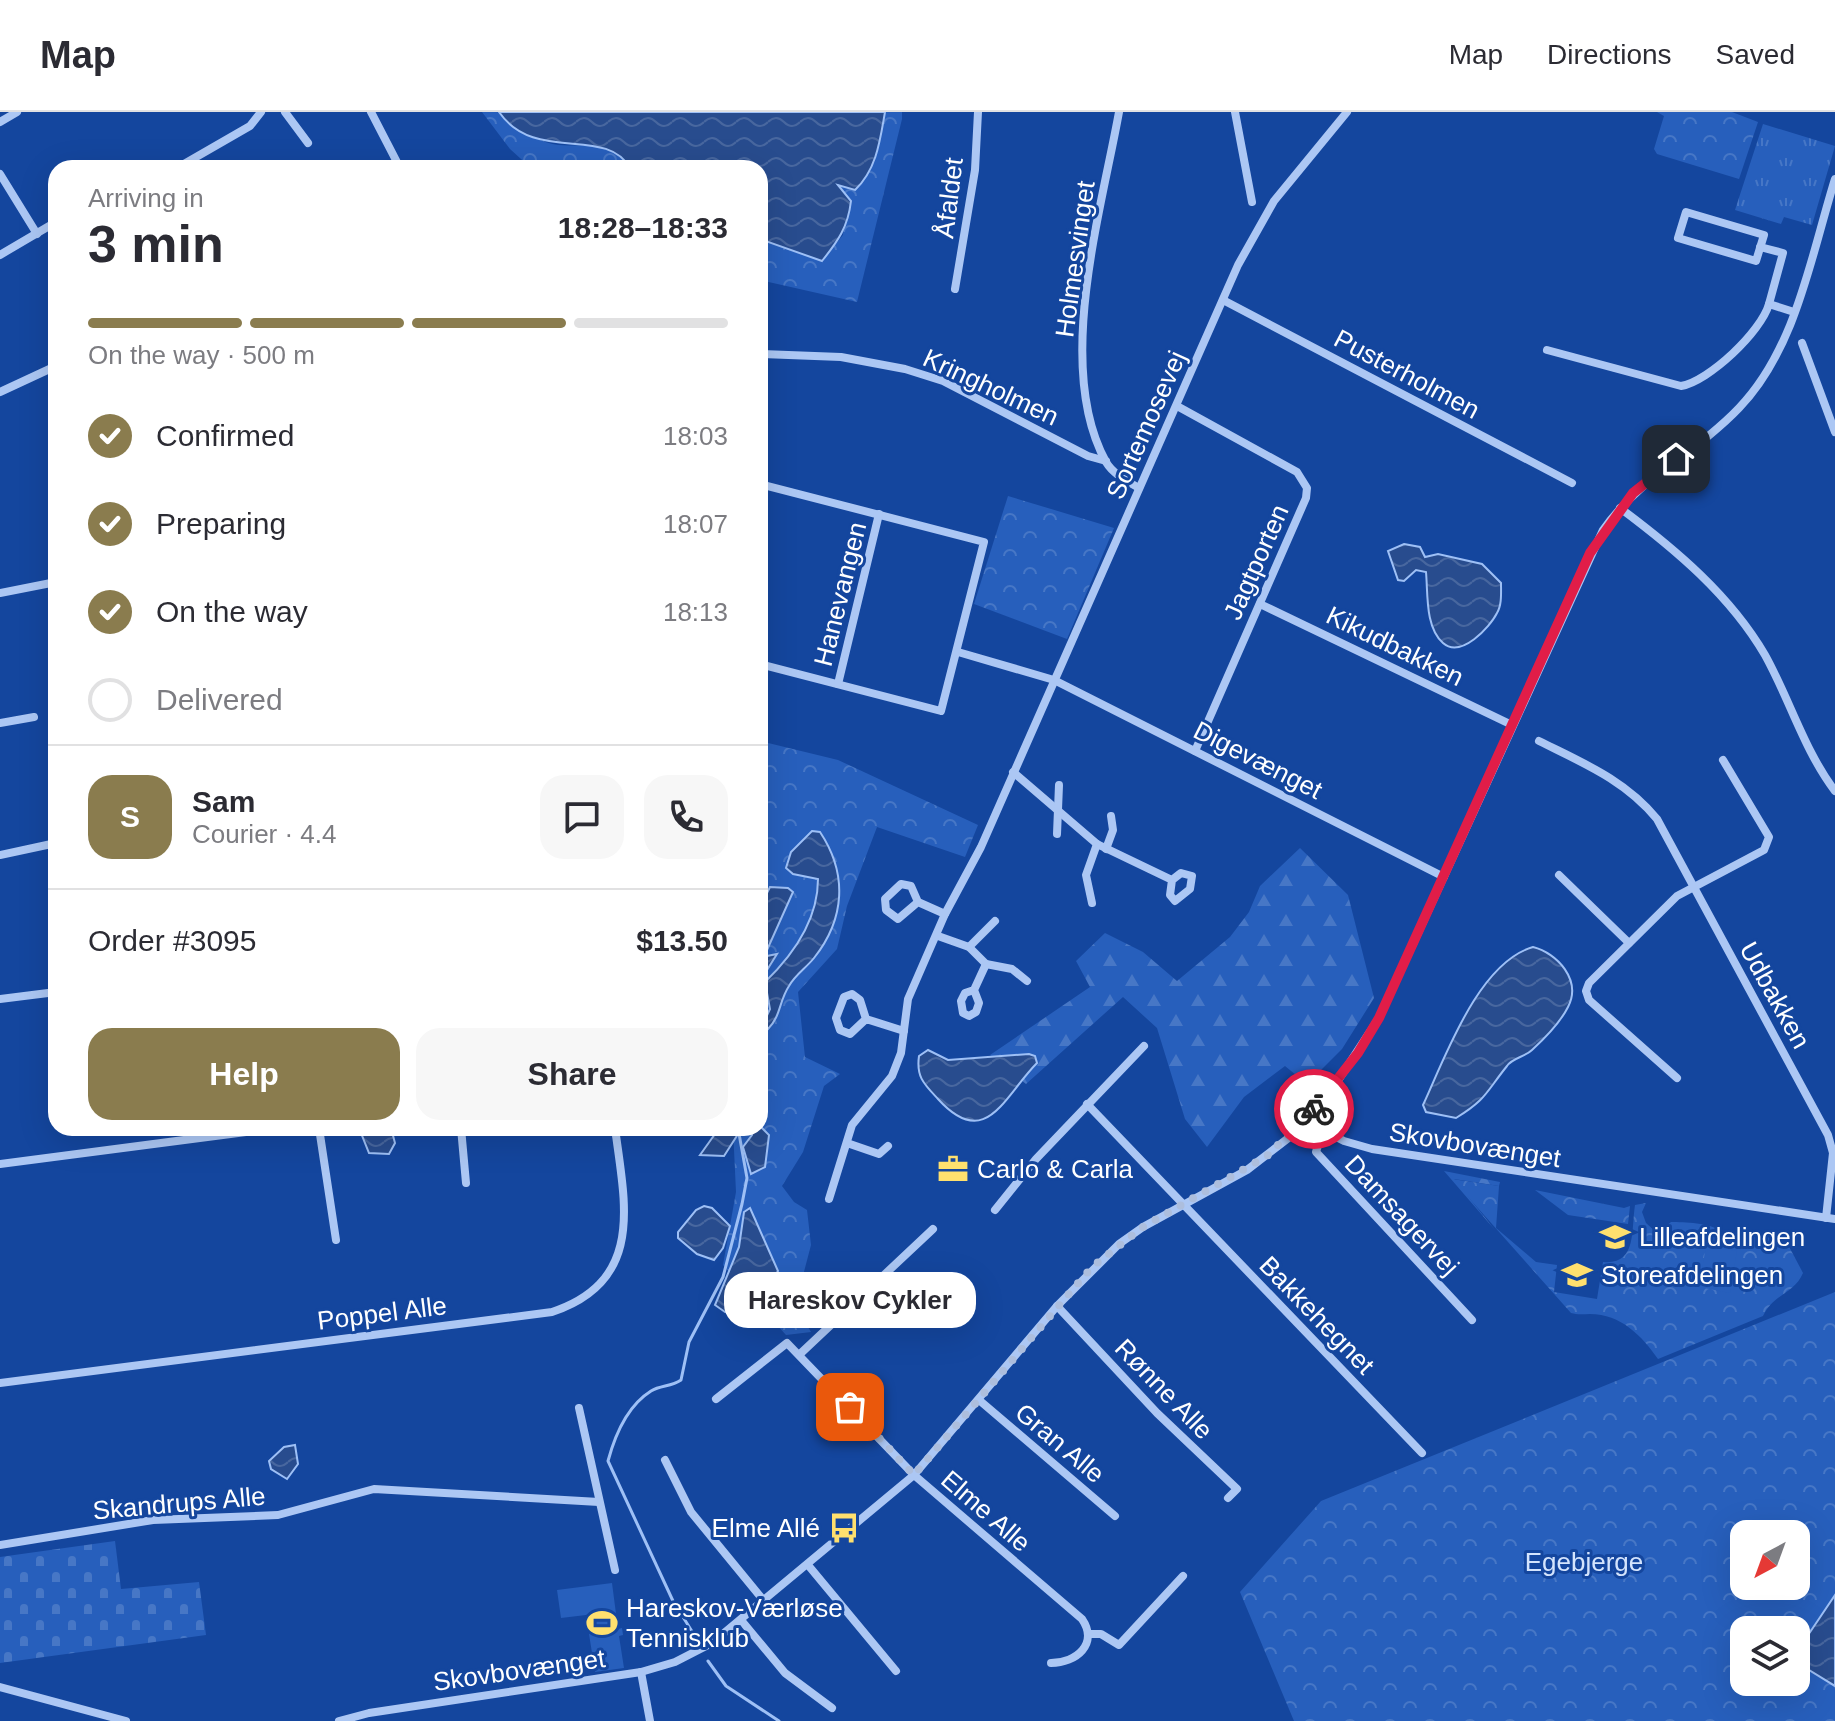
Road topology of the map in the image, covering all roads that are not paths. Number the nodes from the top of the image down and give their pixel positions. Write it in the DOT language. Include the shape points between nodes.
graph roads {
  1 [pos="17,112"];
  2 [pos="261,112"];
  3 [pos="285,112"];
  4 [pos="371,112"];
  5 [pos="978,112"];
  6 [pos="1119,112"];
  7 [pos="1235,112"];
  8 [pos="1330,112"];
  9 [pos="1347,112"];
  10 [pos="1339,120"];
  11 [pos="0,122"];
  12 [pos="308,143"];
  13 [pos="191,160"];
  14 [pos="396,160"];
  15 [pos="0,174"];
  16 [pos="1835,179"];
  17 [pos="1252,202"];
  18 [pos="48,227"];
  19 [pos="37,234"];
  20 [pos="1760,247"];
  21 [pos="0,255"];
  22 [pos="955,289"];
  23 [pos="1223,300"];
  24 [pos="1769,304"];
  25 [pos="1794,312"];
  26 [pos="1802,343"];
  27 [pos="1547,350"];
  28 [pos="768,354"];
  29 [pos="48,370"];
  30 [pos="0,392"];
  31 [pos="1177,406"];
  32 [pos="1834,429"];
  33 [pos="1106,461"];
  34 [pos="1572,483"];
  35 [pos="768,486"];
  36 [pos="1139,488"];
  37 [pos="1620,508"];
  38 [pos="879,514"];
  39 [pos="48,584"];
  40 [pos="0,593"];
  41 [pos="1260,604"];
  42 [pos="958,652"];
  43 [pos="768,666"];
  44 [pos="1054,680"];
  45 [pos="838,684"];
  46 [pos="34,717"];
  47 [pos="0,723"];
  48 [pos="1512,725"];
  49 [pos="1539,741"];
  50 [pos="1195,751"];
  51 [pos="1723,760"];
  52 [pos="1013,772"];
  53 [pos="1059,785"];
  54 [pos="1835,791"];
  55 [pos="1058,809"];
  56 [pos="1111,816"];
  57 [pos="1057,834"];
  58 [pos="1097,844"];
  59 [pos="48,845"];
  60 [pos="1106,849"];
  61 [pos="0,855"];
  62 [pos="1559,875"];
  63 [pos="1444,877"];
  64 [pos="1172,880"];
  65 [pos="1693,885"];
  66 [pos="918,902"];
  67 [pos="1092,903"];
  68 [pos="945,914"];
  69 [pos="995,921"];
  70 [pos="938,936"];
  71 [pos="1629,943"];
  72 [pos="969,947"];
  73 [pos="986,964"];
  74 [pos="1027,981"];
  75 [pos="974,990"];
  76 [pos="48,993"];
  77 [pos="0,999"];
  78 [pos="866,1019"];
  79 [pos="904,1031"];
  80 [pos="1144,1046"];
  81 [pos="1677,1078"];
  82 [pos="1087,1104"];
  83 [pos="1305,1121"];
  84 [pos="1322,1132"];
  85 [pos="215,1136"];
  86 [pos="320,1136"];
  87 [pos="462,1136"];
  88 [pos="616,1136"];
  89 [pos="847,1143"];
  90 [pos="888,1146"];
  91 [pos="0,1164"];
  92 [pos="466,1183"];
  93 [pos="829,1199"];
  94 [pos="1183,1205"];
  95 [pos="995,1210"];
  96 [pos="1831,1219"];
  97 [pos="933,1229"];
  98 [pos="336,1240"];
  99 [pos="1057,1306"];
  100 [pos="1472,1320"];
  101 [pos="800,1354"];
  102 [pos="0,1383"];
  103 [pos="716,1399"];
  104 [pos="979,1400"];
  105 [pos="579,1408"];
  106 [pos="1422,1453"];
  107 [pos="665,1460"];
  108 [pos="914,1475"];
  109 [pos="1228,1498"];
  110 [pos="599,1502"];
  111 [pos="1115,1516"];
  112 [pos="0,1545"];
  113 [pos="808,1565"];
  114 [pos="615,1570"];
  115 [pos="1183,1576"];
  116 [pos="764,1601"];
  117 [pos="741,1620"];
  118 [pos="1089,1634"];
  119 [pos="1051,1663"];
  120 [pos="896,1671"];
  121 [pos="641,1672"];
  122 [pos="0,1687"];
  123 [pos="832,1708"];
  124 [pos="126,1721"];
  125 [pos="339,1721"];
  126 [pos="650,1721"];
  1 -- 11 [label="street"];
  2 -- 13 [label="street" via="250,126"];
  3 -- 12 [label="street"];
  4 -- 14 [label="street"];
  5 -- 22 [label="street, Åfaldet" via="972,196"];
  6 -- 33 [label="street, Holmesvinget" via="1082,325 1087,396"];
  7 -- 17 [label="street"];
  8 -- 10 [label="street"];
  9 -- 10 [label="street, Sortemosevej"];
  10 -- 23 [label="street, Sortemosevej" via="1269,209"];
  15 -- 19 [label="street"];
  16 -- 25 [label="street"];
  18 -- 19 [label="street"];
  19 -- 21 [label="street"];
  20 -- 20 [label="street" via="1764,235 1686,212 1678,238 1756,261"];
  20 -- 24 [label="street" via="1783,253"];
  23 -- 31 [label="street, Sortemosevej"];
  23 -- 34 [label="street, Pusterholmen"];
  24 -- 25 [label="street"];
  24 -- 27 [label="street" via="1752,335 1689,385 1673,386"];
  25 -- 37 [label="street" via="1775,356 1740,407"];
  26 -- 32 [label="street"];
  28 -- 33 [label="street, Kringholmen" via="841,357 905,369 943,381"];
  29 -- 30 [label="street"];
  31 -- 36 [label="street, Sortemosevej"];
  31 -- 41 [label="street, Jagtporten" via="1297,472 1307,488"];
  33 -- 36 [label="street"];
  35 -- 38 [label="street, Hanevangen"];
  36 -- 44 [label="street, Sortemosevej"];
  37 -- 48 [label="street" via="1590,553"];
  37 -- 54 [label="street" via="1666,542 1737,615 1765,656"];
  38 -- 42 [label="street, Hanevangen" via="984,542"];
  38 -- 45 [label="street, Hanevangen"];
  39 -- 40 [label="street"];
  41 -- 48 [label="street, Kikudbakken"];
  41 -- 50 [label="street, Jagtporten"];
  42 -- 44 [label="street"];
  42 -- 45 [label="street, Hanevangen" via="941,711"];
  43 -- 45 [label="street, Hanevangen"];
  44 -- 50 [label="street, Digevænget"];
  44 -- 52 [label="street, Sortemosevej"];
  46 -- 47 [label="street"];
  48 -- 63 [label="street"];
  49 -- 65 [label="street, Udbakken" via="1631,791 1657,819"];
  50 -- 63 [label="street, Digevænget"];
  51 -- 65 [label="street" via="1769,844"];
  52 -- 55 [label="street"];
  52 -- 68 [label="street, Sortemosevej"];
  53 -- 55 [label="street"];
  55 -- 57 [label="street"];
  55 -- 58 [label="street"];
  56 -- 60 [label="street" via="1113,830"];
  58 -- 60 [label="street"];
  58 -- 67 [label="street" via="1086,875"];
  59 -- 61 [label="street"];
  60 -- 64 [label="street"];
  62 -- 71 [label="street"];
  63 -- 83 [label="street" via="1379,1018"];
  65 -- 71 [label="street"];
  65 -- 96 [label="street, Udbakken" via="1828,1135 1833,1153"];
  66 -- 66 [label="street" via="898,919 886,910 885,899 901,884 911,886"];
  66 -- 68 [label="street"];
  68 -- 70 [label="street, Sortemosevej"];
  69 -- 72 [label="street"];
  70 -- 72 [label="street"];
  70 -- 79 [label="street, Sortemosevej" via="908,999"];
  71 -- 81 [label="street" via="1589,983 1589,1000"];
  72 -- 73 [label="street"];
  73 -- 74 [label="street" via="1012,969"];
  73 -- 75 [label="street"];
  76 -- 77 [label="street"];
  78 -- 78 [label="street" via="850,1034 840,1030 836,1018 844,997 852,994 860,1000"];
  78 -- 79 [label="street"];
  79 -- 89 [label="street, Sortemosevej" via="892,1076 852,1125"];
  80 -- 82 [label="street"];
  82 -- 94 [label="street, Bakkehegnet"];
  82 -- 95 [label="street"];
  83 -- 84 [label="street, Skovbovænget"];
  83 -- 94 [label="street, Skovbovænget" via="1247,1170"];
  84 -- 96 [label="street, Skovbovænget" via="1372,1149"];
  84 -- 100 [label="street, Damsagervej" via="1316,1152"];
  85 -- 91 [label="street"];
  86 -- 98 [label="street"];
  87 -- 92 [label="street"];
  88 -- 102 [label="street, Poppel Alle" via="627,1215 622,1239 610,1269 577,1303 552,1312"];
  89 -- 90 [label="street" via="879,1154"];
  89 -- 93 [label="street, Sortemosevej"];
  94 -- 99 [label="street, Skovbovænget" via="1119,1244"];
  94 -- 106 [label="street, Bakkehegnet"];
  97 -- 101 [label="street"];
  99 -- 104 [label="street, Skovbovænget"];
  99 -- 109 [label="street, Rønne Alle" via="1237,1489"];
  101 -- 103 [label="street" via="787,1343"];
  101 -- 108 [label="street, Elme Alle"];
  104 -- 108 [label="street, Skovbovænget"];
  104 -- 111 [label="street, Gran Alle"];
  105 -- 110 [label="street"];
  107 -- 116 [label="street" via="691,1512"];
  108 -- 113 [label="street, Skovbovænget"];
  108 -- 118 [label="street, Elme Alle" via="1082,1619"];
  110 -- 112 [label="street, Skandrups Alle" via="374,1489 278,1515 153,1520"];
  110 -- 114 [label="street"];
  113 -- 116 [label="street, Skovbovænget"];
  113 -- 120 [label="street"];
  115 -- 118 [label="street" via="1119,1645 1101,1634"];
  116 -- 117 [label="street, Skovbovænget"];
  117 -- 121 [label="street, Skovbovænget" via="687,1656"];
  117 -- 123 [label="street" via="785,1673"];
  118 -- 119 [label="street" via="1079,1655"];
  121 -- 125 [label="street, Skovbovænget"];
  121 -- 126 [label="street"];
  122 -- 124 [label="street"];
}
